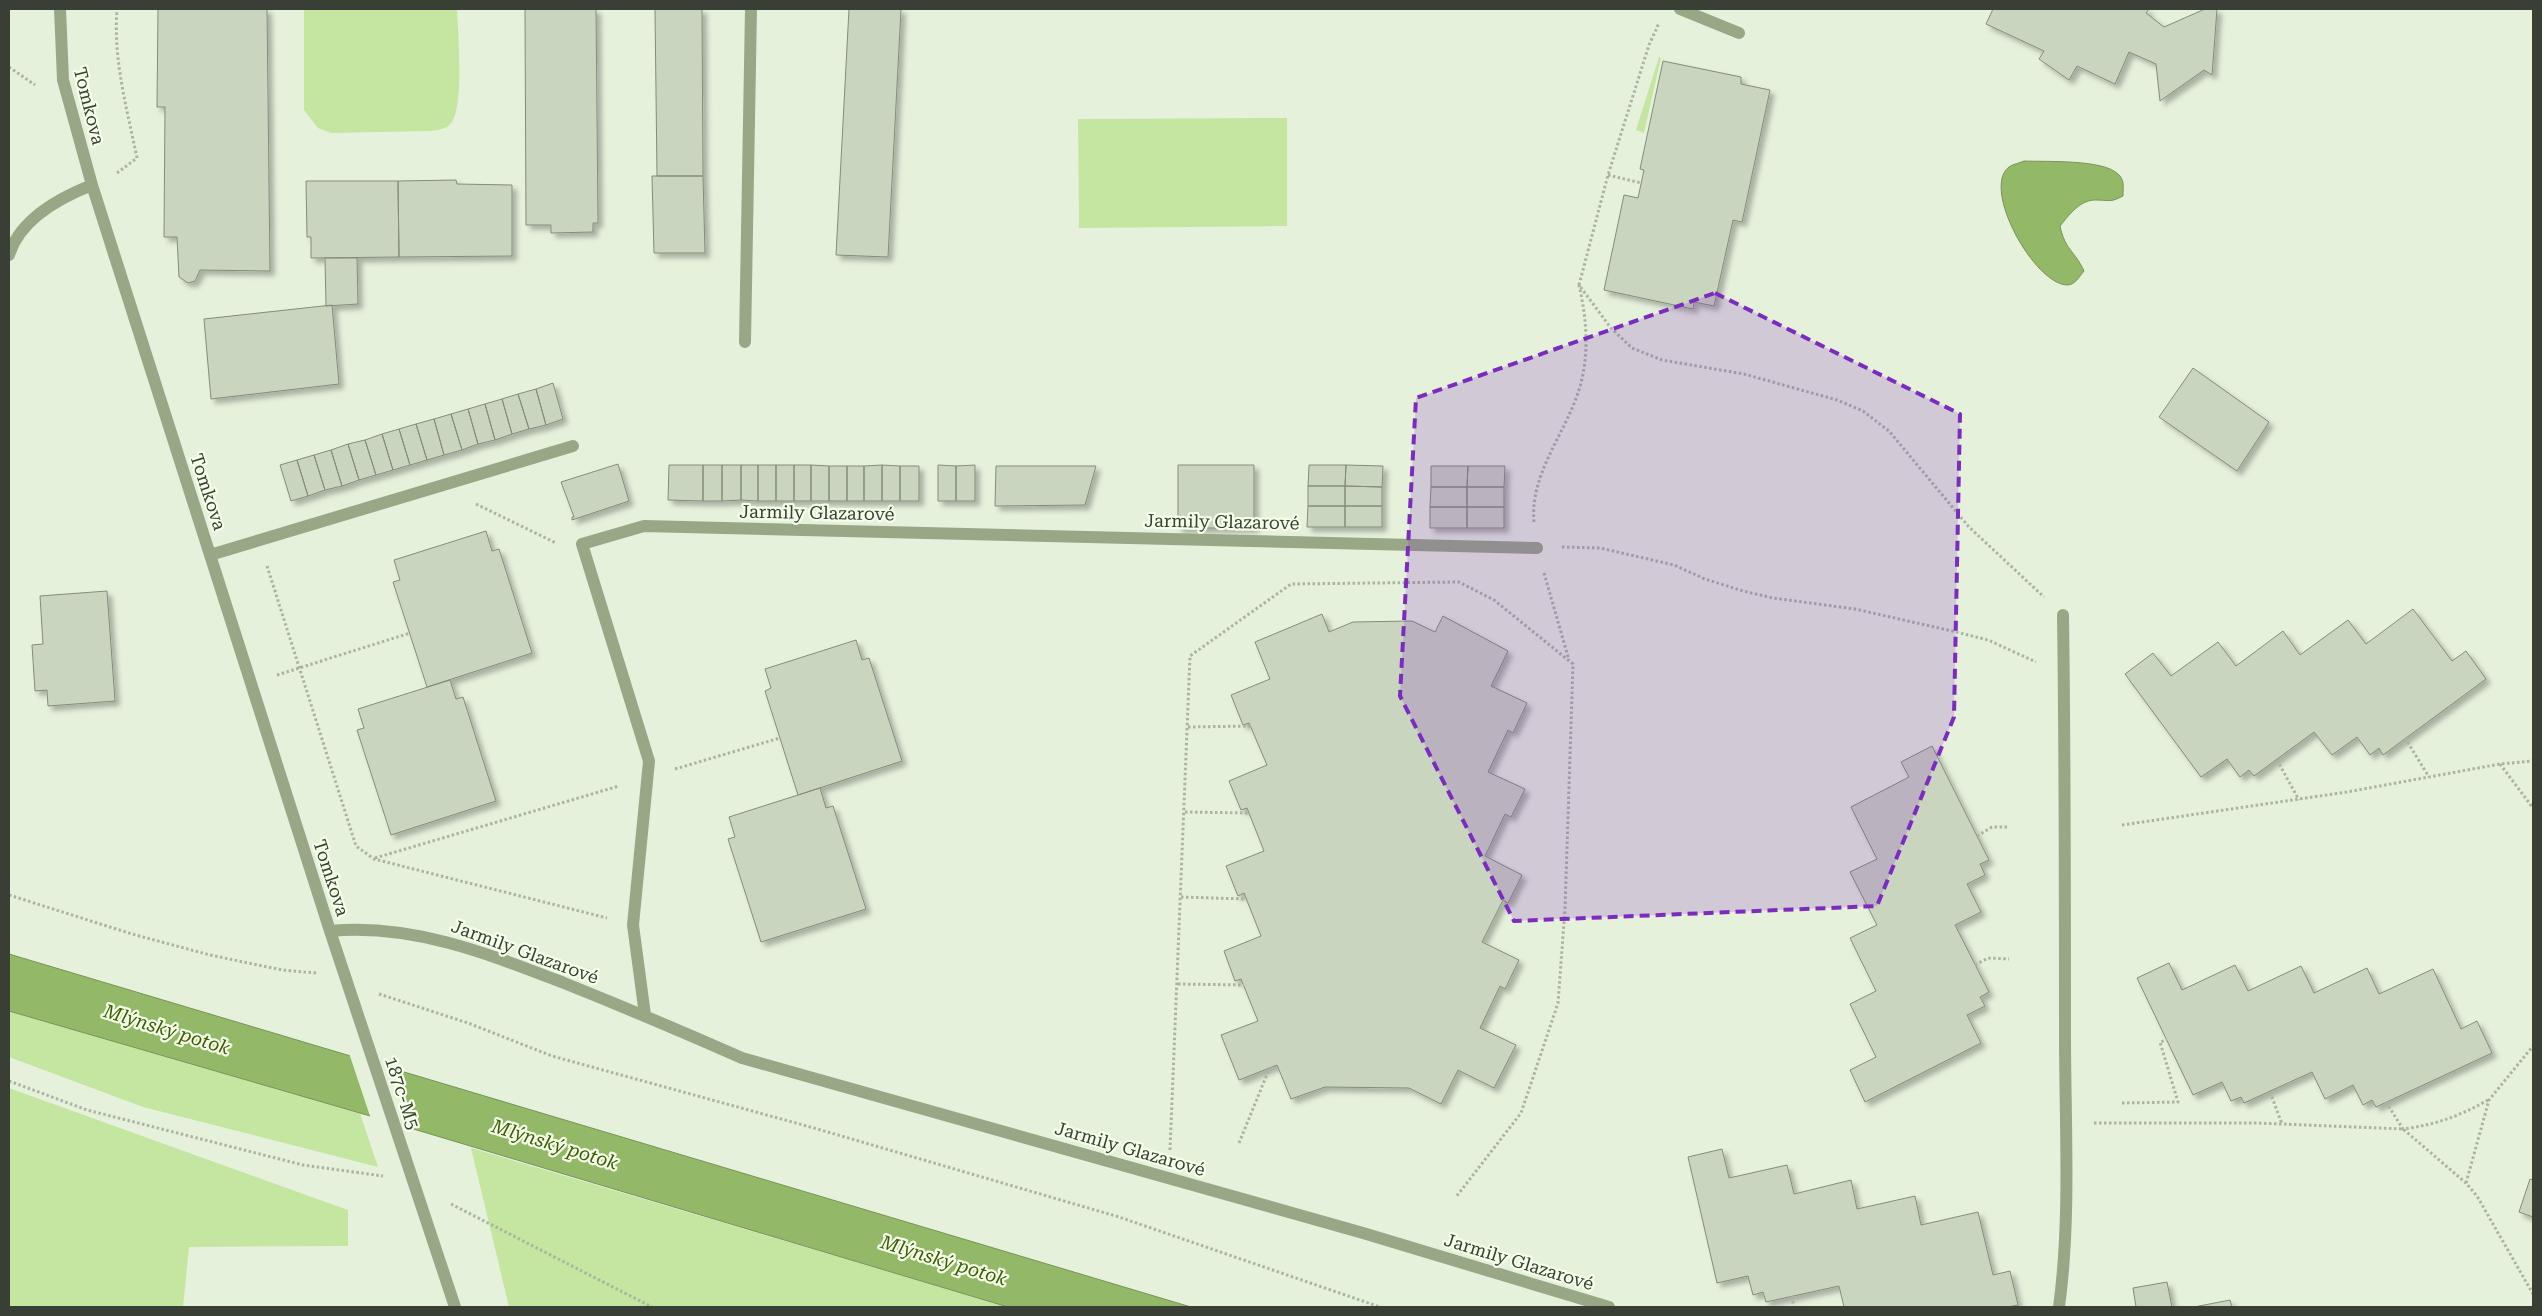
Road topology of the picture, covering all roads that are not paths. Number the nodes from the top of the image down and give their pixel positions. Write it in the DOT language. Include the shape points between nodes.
graph roads {
  1 [pos="60,9"];
  2 [pos="751,9"];
  3 [pos="1680,9"];
  4 [pos="1739,33"];
  5 [pos="92,185"];
  6 [pos="9,255"];
  7 [pos="745,342"];
  8 [pos="573,446"];
  9 [pos="1536,548"];
  10 [pos="210,555"];
  11 [pos="2063,614"];
  12 [pos="330,931"];
  13 [pos="645,1015"];
  14 [pos="361,1024"];
  15 [pos="455,1307"];
  16 [pos="1609,1307"];
  17 [pos="2059,1307"];
  1 -- 5 [label="street, Tomkova" via="62,80"];
  2 -- 7 [label="street"];
  3 -- 4 [label="street"];
  5 -- 6 [label="street" via="60,200 37,216 17,237"];
  5 -- 10 [label="street, Tomkova"];
  8 -- 10 [label="street"];
  9 -- 13 [label="street, Jarmily Glazarové" via="644,526 582,544 649,761 633,924"];
  10 -- 12 [label="street, Tomkova"];
  11 -- 17 [label="street" via="2066,1124 2065,1232"];
  12 -- 13 [label="street, Jarmily Glazarové" via="375,929 423,935 495,956"];
  12 -- 14 [label="street, Tomkova"];
  13 -- 16 [label="street, Jarmily Glazarové" via="742,1058 1363,1233"];
  14 -- 15 [label="street, 187c-M5"];
}
